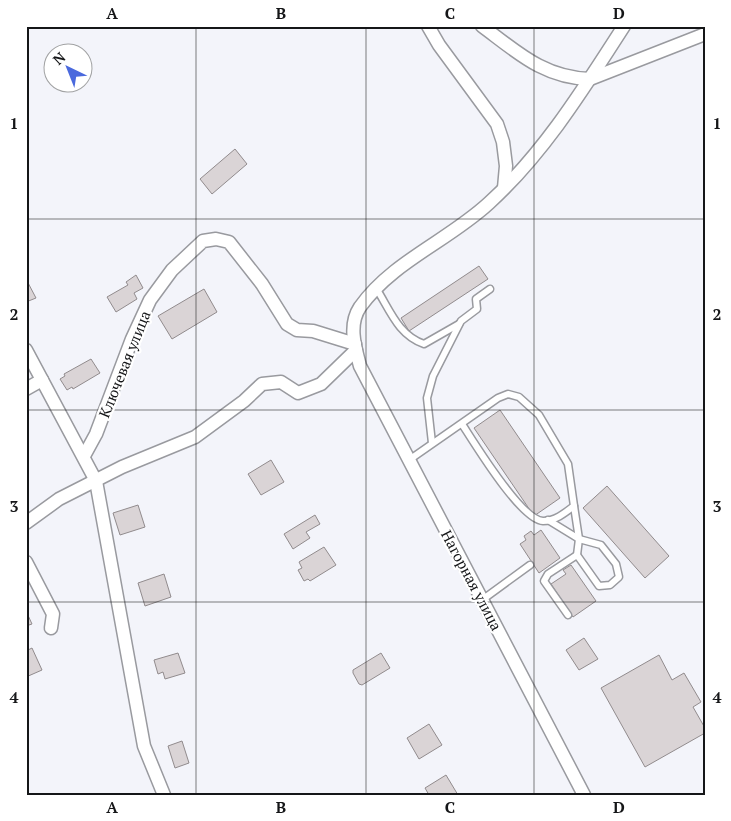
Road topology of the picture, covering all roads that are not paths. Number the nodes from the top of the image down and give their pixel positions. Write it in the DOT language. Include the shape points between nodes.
graph roads {
  1 [pos="428,26"];
  2 [pos="482,26"];
  3 [pos="624,26"];
  4 [pos="705,34"];
  5 [pos="590,79"];
  6 [pos="504,188"];
  7 [pos="376,288"];
  8 [pos="490,290"];
  9 [pos="460,323"];
  10 [pos="355,347"];
  11 [pos="26,350"];
  12 [pos="42,380"];
  13 [pos="26,389"];
  14 [pos="462,424"];
  15 [pos="432,443"];
  16 [pos="84,456"];
  17 [pos="409,460"];
  18 [pos="96,481"];
  19 [pos="574,506"];
  20 [pos="548,520"];
  21 [pos="26,523"];
  22 [pos="579,538"];
  23 [pos="577,555"];
  24 [pos="26,562"];
  25 [pos="530,565"];
  26 [pos="482,600"];
  27 [pos="568,615"];
  28 [pos="51,628"];
  29 [pos="164,795"];
  30 [pos="584,795"];
  1 -- 6 [label="street" via="497,124 505,158"];
  2 -- 5 [label="street" via="530,61 556,75"];
  3 -- 5 [label="street, Нагорная улица"];
  4 -- 5 [label="street"];
  5 -- 6 [label="street, Нагорная улица" via="568,112"];
  6 -- 7 [label="street, Нагорная улица" via="456,231 394,271"];
  7 -- 9 [label="lane" via="401,332 414,341 424,344"];
  7 -- 10 [label="street, Нагорная улица" via="359,309 352,335"];
  8 -- 9 [label="lane" via="476,299 477,309"];
  9 -- 15 [label="lane" via="433,376 427,398"];
  10 -- 16 [label="street, Ключевая улица" via="287,324 262,284 229,242 216,238 203,241 172,270 150,300"];
  10 -- 17 [label="street, Нагорная улица" via="360,366"];
  10 -- 18 [label="street" via="321,384 298,393 281,382 262,384 195,437 122,466"];
  11 -- 12 [label="street"];
  12 -- 13 [label="street"];
  12 -- 16 [label="street"];
  14 -- 15 [label="lane"];
  14 -- 19 [label="lane" via="498,398 508,394 519,397 539,416 568,464"];
  14 -- 20 [label="lane" via="513,498 531,517"];
  15 -- 17 [label="lane"];
  16 -- 18 [label="street"];
  17 -- 26 [label="street, Нагорная улица"];
  18 -- 21 [label="street" via="59,499"];
  18 -- 29 [label="street" via="144,746"];
  19 -- 20 [label="lane"];
  19 -- 22 [label="lane"];
  20 -- 22 [label="lane"];
  22 -- 23 [label="lane"];
  22 -- 23 [label="lane" via="601,545 616,564 619,577 610,585 598,586"];
  23 -- 27 [label="lane" via="548,574 544,582"];
  24 -- 28 [label="street" via="53,614"];
  25 -- 26 [label="lane"];
  26 -- 30 [label="street, Нагорная улица"];
}
